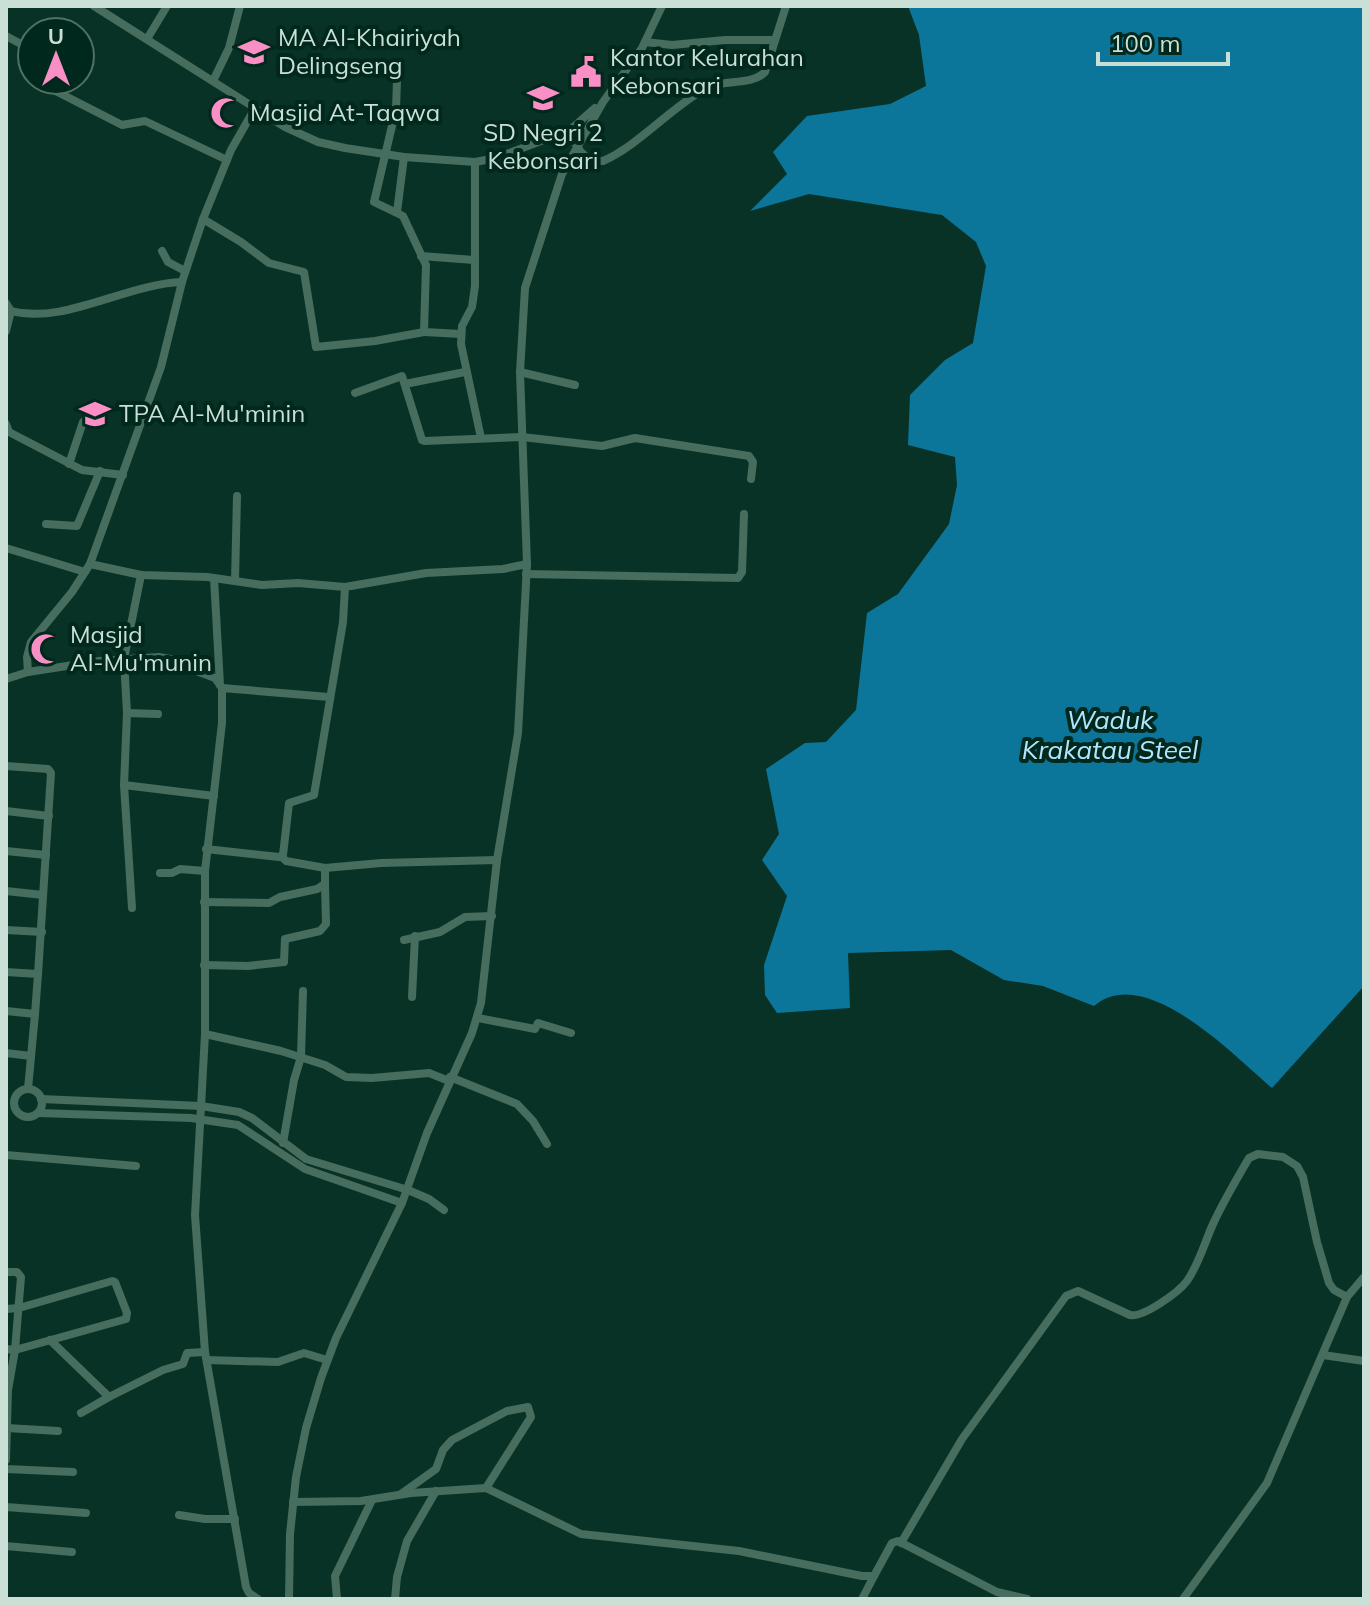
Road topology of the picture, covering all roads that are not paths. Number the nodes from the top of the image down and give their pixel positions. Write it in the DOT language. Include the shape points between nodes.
graph roads {
  1 [pos="94,6"];
  2 [pos="167,6"];
  3 [pos="240,6"];
  4 [pos="662,6"];
  5 [pos="786,6"];
  6 [pos="109,10"];
  7 [pos="147,39"];
  8 [pos="775,40"];
  9 [pos="645,42"];
  10 [pos="213,81"];
  11 [pos="397,81"];
  12 [pos="65,96"];
  13 [pos="603,102"];
  14 [pos="255,108"];
  15 [pos="570,130"];
  16 [pos="575,148"];
  17 [pos="384,154"];
  18 [pos="404,157"];
  19 [pos="227,160"];
  20 [pos="475,162"];
  21 [pos="397,212"];
  22 [pos="203,219"];
  23 [pos="162,251"];
  24 [pos="421,256"];
  25 [pos="474,260"];
  26 [pos="185,271"];
  27 [pos="182,282"];
  28 [pos="8,307"];
  29 [pos="6,331"];
  30 [pos="424,332"];
  31 [pos="461,334"];
  32 [pos="465,372"];
  33 [pos="520,372"];
  34 [pos="405,384"];
  35 [pos="575,385"];
  36 [pos="355,393"];
  37 [pos="83,422"];
  38 [pos="7,430"];
  39 [pos="522,437"];
  40 [pos="481,438"];
  41 [pos="69,464"];
  42 [pos="100,471"];
  43 [pos="123,475"];
  44 [pos="751,479"];
  45 [pos="237,496"];
  46 [pos="744,514"];
  47 [pos="46,524"];
  48 [pos="6,548"];
  49 [pos="527,564"];
  50 [pos="88,568"];
  51 [pos="526,574"];
  52 [pos="141,575"];
  53 [pos="214,578"];
  54 [pos="235,581"];
  55 [pos="345,587"];
  56 [pos="124,659"];
  57 [pos="28,672"];
  58 [pos="6,679"];
  59 [pos="221,686"];
  60 [pos="329,697"];
  61 [pos="127,713"];
  62 [pos="158,714"];
  63 [pos="6,766"];
  64 [pos="124,785"];
  65 [pos="214,796"];
  66 [pos="6,811"];
  67 [pos="49,816"];
  68 [pos="206,849"];
  69 [pos="6,851"];
  70 [pos="46,855"];
  71 [pos="281,856"];
  72 [pos="497,860"];
  73 [pos="325,868"];
  74 [pos="205,871"];
  75 [pos="160,873"];
  76 [pos="325,884"];
  77 [pos="6,891"];
  78 [pos="43,895"];
  79 [pos="204,902"];
  80 [pos="132,908"];
  81 [pos="492,916"];
  82 [pos="6,930"];
  83 [pos="42,932"];
  84 [pos="415,936"];
  85 [pos="404,940"];
  86 [pos="204,965"];
  87 [pos="6,972"];
  88 [pos="38,974"];
  89 [pos="303,991"];
  90 [pos="412,997"];
  91 [pos="6,1011"];
  92 [pos="35,1014"];
  93 [pos="478,1018"];
  94 [pos="571,1033"];
  95 [pos="205,1034"];
  96 [pos="6,1053"];
  97 [pos="31,1056"];
  98 [pos="301,1057"];
  99 [pos="450,1079"];
  100 [pos="28,1089"];
  101 [pos="6,1095"];
  102 [pos="16,1096"];
  103 [pos="41,1099"];
  104 [pos="201,1106"];
  105 [pos="11,1109"];
  106 [pos="38,1113"];
  107 [pos="200,1119"];
  108 [pos="283,1143"];
  109 [pos="547,1144"];
  110 [pos="6,1155"];
  111 [pos="136,1166"];
  112 [pos="408,1190"];
  113 [pos="402,1203"];
  114 [pos="444,1210"];
  115 [pos="6,1272"];
  116 [pos="1364,1277"];
  117 [pos="1347,1297"];
  118 [pos="19,1308"];
  119 [pos="6,1309"];
  120 [pos="50,1340"];
  121 [pos="10,1349"];
  122 [pos="1323,1355"];
  123 [pos="206,1356"];
  124 [pos="327,1360"];
  125 [pos="1364,1361"];
  126 [pos="7,1390"];
  127 [pos="109,1397"];
  128 [pos="81,1413"];
  129 [pos="7,1428"];
  130 [pos="58,1431"];
  131 [pos="6,1460"];
  132 [pos="6,1469"];
  133 [pos="73,1472"];
  134 [pos="486,1488"];
  135 [pos="436,1491"];
  136 [pos="399,1495"];
  137 [pos="372,1500"];
  138 [pos="293,1502"];
  139 [pos="6,1507"];
  140 [pos="86,1513"];
  141 [pos="179,1515"];
  142 [pos="235,1519"];
  143 [pos="901,1543"];
  144 [pos="6,1546"];
  145 [pos="72,1552"];
  146 [pos="874,1576"];
  147 [pos="255,1599"];
  148 [pos="289,1599"];
  149 [pos="337,1599"];
  150 [pos="395,1599"];
  151 [pos="862,1599"];
  152 [pos="1027,1599"];
  153 [pos="1183,1599"];
  1 -- 6 [label="street"];
  2 -- 7 [label="street"];
  3 -- 10 [label="street"];
  4 -- 9 [label="street"];
  5 -- 8 [label="street"];
  6 -- 7 [label="street"];
  7 -- 10 [label="street"];
  8 -- 9 [label="street"];
  8 -- 16 [label="street" via="759,78 708,87 609,159 596,162"];
  9 -- 13 [label="street"];
  10 -- 14 [label="street"];
  11 -- 17 [label="street"];
  12 -- 19 [label="street" via="122,125 145,121"];
  13 -- 15 [label="street"];
  13 -- 16 [label="street"];
  14 -- 17 [label="street" via="318,142"];
  14 -- 19 [label="street"];
  15 -- 16 [label="street"];
  15 -- 20 [label="street"];
  16 -- 33 [label="street" via="525,288"];
  17 -- 18 [label="street"];
  17 -- 21 [label="street" via="374,202"];
  18 -- 20 [label="street"];
  18 -- 21 [label="street"];
  19 -- 22 [label="street"];
  20 -- 25 [label="street"];
  21 -- 24 [label="street"];
  22 -- 26 [label="street"];
  22 -- 30 [label="street" via="269,263 306,274 316,347"];
  23 -- 26 [label="street" via="168,262"];
  24 -- 25 [label="street"];
  24 -- 30 [label="street" via="427,273"];
  25 -- 31 [label="street" via="474,296"];
  26 -- 27 [label="street"];
  27 -- 28 [label="street" via="141,287 46,315"];
  27 -- 43 [label="street" via="161,367"];
  28 -- 29 [label="street"];
  30 -- 31 [label="street"];
  31 -- 32 [label="street"];
  32 -- 34 [label="street"];
  32 -- 40 [label="street"];
  33 -- 35 [label="street"];
  33 -- 39 [label="street"];
  34 -- 36 [label="street" via="401,375"];
  34 -- 40 [label="street" via="423,441"];
  37 -- 41 [label="street"];
  38 -- 41 [label="street"];
  39 -- 40 [label="street"];
  39 -- 44 [label="street" via="602,446 635,438 745,455 753,462"];
  39 -- 49 [label="street"];
  41 -- 42 [label="street"];
  42 -- 43 [label="street"];
  42 -- 47 [label="street" via="77,526"];
  43 -- 50 [label="street"];
  45 -- 54 [label="street"];
  46 -- 51 [label="street" via="738,578"];
  48 -- 50 [label="street"];
  49 -- 51 [label="street"];
  49 -- 55 [label="street"];
  50 -- 52 [label="street"];
  50 -- 57 [label="street" via="31,642"];
  51 -- 72 [label="street" via="518,733"];
  52 -- 53 [label="street"];
  52 -- 56 [label="street"];
  53 -- 54 [label="street"];
  53 -- 59 [label="street"];
  54 -- 55 [label="street"];
  55 -- 60 [label="street"];
  56 -- 57 [label="street"];
  56 -- 59 [label="street" via="176,660"];
  56 -- 61 [label="street"];
  57 -- 58 [label="street"];
  59 -- 60 [label="street"];
  59 -- 65 [label="street"];
  60 -- 71 [label="street" via="314,795 289,803"];
  61 -- 62 [label="street"];
  61 -- 64 [label="street"];
  63 -- 67 [label="street" via="48,769"];
  64 -- 65 [label="street"];
  64 -- 80 [label="street"];
  65 -- 68 [label="street"];
  66 -- 67 [label="street"];
  67 -- 70 [label="street"];
  68 -- 71 [label="street"];
  68 -- 74 [label="street"];
  69 -- 70 [label="street"];
  70 -- 78 [label="street"];
  71 -- 73 [label="street"];
  72 -- 73 [label="street"];
  72 -- 81 [label="street"];
  73 -- 76 [label="street"];
  74 -- 75 [label="street"];
  74 -- 79 [label="street"];
  76 -- 79 [label="street" via="269,903"];
  76 -- 86 [label="street" via="326,924 320,931 285,939 284,962"];
  77 -- 78 [label="street"];
  78 -- 83 [label="street"];
  79 -- 86 [label="street"];
  81 -- 84 [label="street" via="465,917 440,932"];
  81 -- 93 [label="street"];
  82 -- 83 [label="street"];
  83 -- 88 [label="street"];
  84 -- 85 [label="street"];
  84 -- 90 [label="street"];
  86 -- 95 [label="street"];
  87 -- 88 [label="street"];
  88 -- 92 [label="street"];
  89 -- 98 [label="street"];
  91 -- 92 [label="street"];
  92 -- 97 [label="street"];
  93 -- 94 [label="street" via="535,1029 538,1023"];
  93 -- 99 [label="street"];
  95 -- 98 [label="street"];
  95 -- 104 [label="street"];
  96 -- 97 [label="street"];
  97 -- 100 [label="street"];
  98 -- 99 [label="street" via="346,1077 429,1073"];
  98 -- 108 [label="street"];
  99 -- 109 [label="street" via="517,1104"];
  99 -- 112 [label="street"];
  100 -- 102 [label="street"];
  100 -- 103 [label="street"];
  101 -- 102 [label="street"];
  102 -- 105 [label="street"];
  103 -- 104 [label="street"];
  103 -- 106 [label="street"];
  104 -- 107 [label="street"];
  104 -- 108 [label="street" via="244,1114"];
  105 -- 106 [label="street" via="23,1116"];
  106 -- 107 [label="street"];
  107 -- 113 [label="street" via="238,1125 305,1169"];
  107 -- 123 [label="street" via="195,1215"];
  108 -- 112 [label="street" via="318,1163"];
  110 -- 111 [label="street"];
  112 -- 113 [label="street"];
  112 -- 114 [label="street"];
  113 -- 124 [label="street"];
  115 -- 118 [label="street" via="21,1277"];
  116 -- 117 [label="street"];
  117 -- 122 [label="street"];
  117 -- 143 [label="street" via="1329,1283 1297,1166 1283,1157 1252,1156 1185,1284 1147,1313 1130,1315 1078,1291 1066,1296 962,1439"];
  118 -- 119 [label="street"];
  118 -- 120 [label="street" via="115,1282 126,1319"];
  118 -- 121 [label="street"];
  120 -- 121 [label="street"];
  120 -- 127 [label="street"];
  121 -- 126 [label="street"];
  122 -- 125 [label="street"];
  122 -- 153 [label="street" via="1267,1483"];
  123 -- 124 [label="street" via="278,1362 304,1353"];
  123 -- 127 [label="street" via="187,1353 183,1364"];
  123 -- 142 [label="street"];
  124 -- 138 [label="street" via="306,1428"];
  126 -- 129 [label="street"];
  127 -- 128 [label="street"];
  129 -- 130 [label="street"];
  129 -- 131 [label="street"];
  132 -- 133 [label="street"];
  134 -- 135 [label="street"];
  134 -- 136 [label="street" via="531,1417 528,1407 507,1411 452,1440 436,1469"];
  134 -- 146 [label="street" via="581,1534 739,1551"];
  135 -- 136 [label="street"];
  135 -- 150 [label="street" via="407,1541"];
  136 -- 137 [label="street"];
  137 -- 138 [label="street"];
  137 -- 149 [label="street" via="335,1576"];
  138 -- 148 [label="street"];
  139 -- 140 [label="street"];
  141 -- 142 [label="street"];
  142 -- 147 [label="street" via="246,1587"];
  143 -- 146 [label="street" via="892,1543"];
  143 -- 152 [label="street" via="997,1592"];
  144 -- 145 [label="street"];
  146 -- 151 [label="street"];
}
